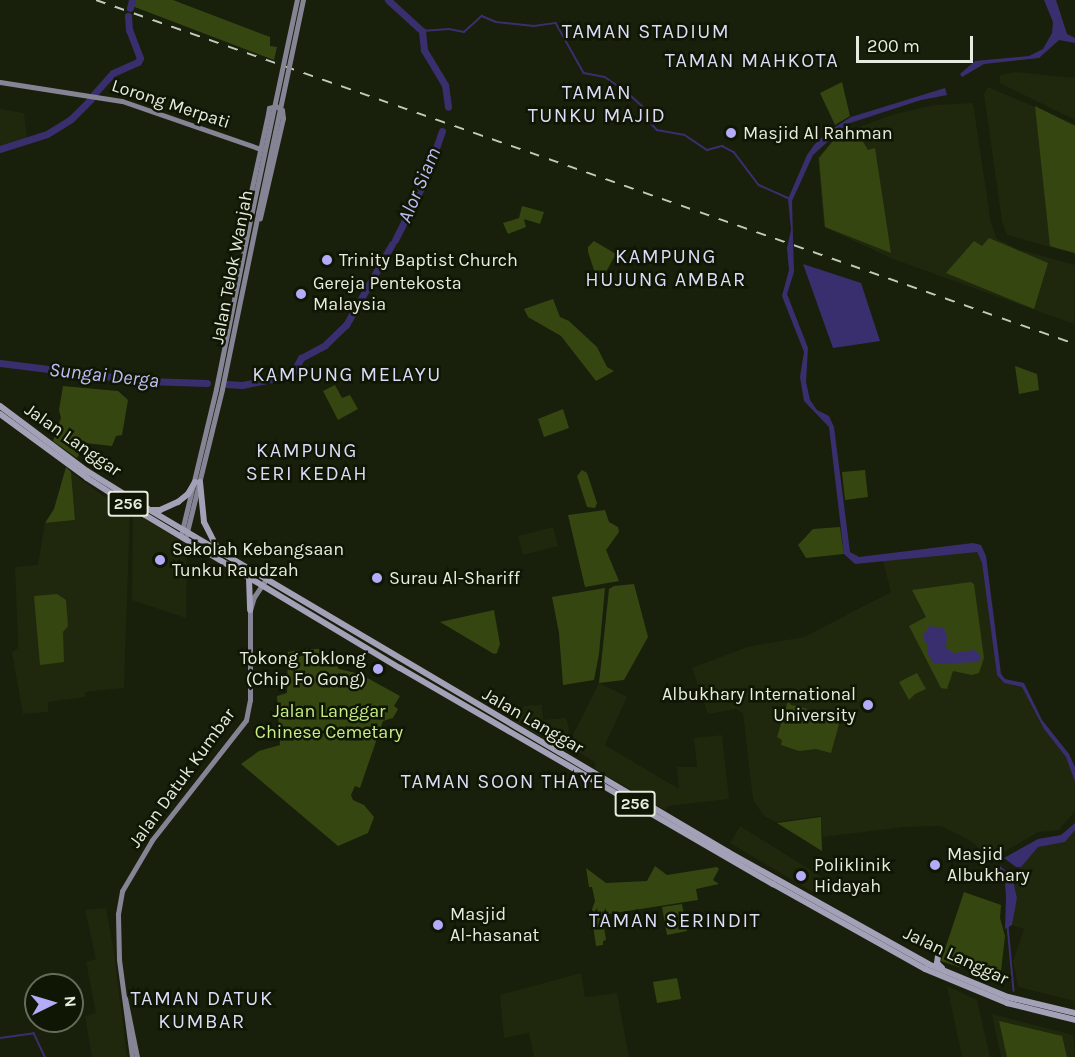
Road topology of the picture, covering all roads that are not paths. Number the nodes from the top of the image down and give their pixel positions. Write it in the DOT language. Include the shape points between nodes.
graph roads {
  1 [pos="297,0"];
  2 [pos="303,0"];
  3 [pos="0,82"];
  4 [pos="261,149"];
  5 [pos="255,212"];
  6 [pos="248,249"];
  7 [pos="0,406"];
  8 [pos="0,414"];
  9 [pos="197,482"];
  10 [pos="148,509"];
  11 [pos="184,534"];
  12 [pos="219,551"];
  13 [pos="247,576"];
  14 [pos="264,582"];
  15 [pos="250,610"];
  16 [pos="506,725"];
  17 [pos="938,957"];
  18 [pos="955,976"];
  19 [pos="1075,1014"];
  20 [pos="1075,1020"];
  21 [pos="134,1057"];
  1 -- 5 [label="main road, Jalan Telok Wanjah, bridge"];
  2 -- 5 [label="main road, Jalan Telok Wanjah, bridge"];
  3 -- 4 [label="main road, Lorong Merpati" via="122,101"];
  4 -- 6 [label="main road" via="243,238"];
  4 -- 6 [label="main road" via="269,108 276,106 282,110 283,118 262,212"];
  5 -- 6 [label="main road, Jalan Telok Wanjah"];
  6 -- 9 [label="main road, Jalan Telok Wanjah"];
  7 -- 10 [label="main road, Jalan Langgar / 256" via="87,471"];
  8 -- 11 [label="main road, Jalan Langgar / 256" via="87,478"];
  9 -- 10 [label="main road" via="178,502 160,510"];
  9 -- 11 [label="main road, Jalan Telok Wanjah"];
  9 -- 12 [label="main road" via="204,522"];
  10 -- 11 [label="main road, Jalan Langgar / 256"];
  11 -- 12 [label="main road, Jalan Langgar / 256"];
  11 -- 13 [label="main road, Jalan Langgar / 256"];
  12 -- 14 [label="main road, Jalan Langgar / 256"];
  13 -- 14 [label="main road, Jalan Langgar / 256"];
  13 -- 15 [label="main road" via="251,585"];
  14 -- 15 [label="main road, Jalan Datuk Kumbar"];
  14 -- 16 [label="main road, Jalan Langgar / 256"];
  15 -- 21 [label="main road, Jalan Datuk Kumbar" via="250,700 246,720 152,840 122,891 118,933"];
  16 -- 18 [label="main road, Jalan Langgar / 256"];
  16 -- 20 [label="main road, Jalan Langgar / 256" via="772,885 919,966 1007,1003"];
  17 -- 18 [label="main road" via="938,965"];
  18 -- 19 [label="main road, Jalan Langgar / 256" via="1022,1002"];
}
